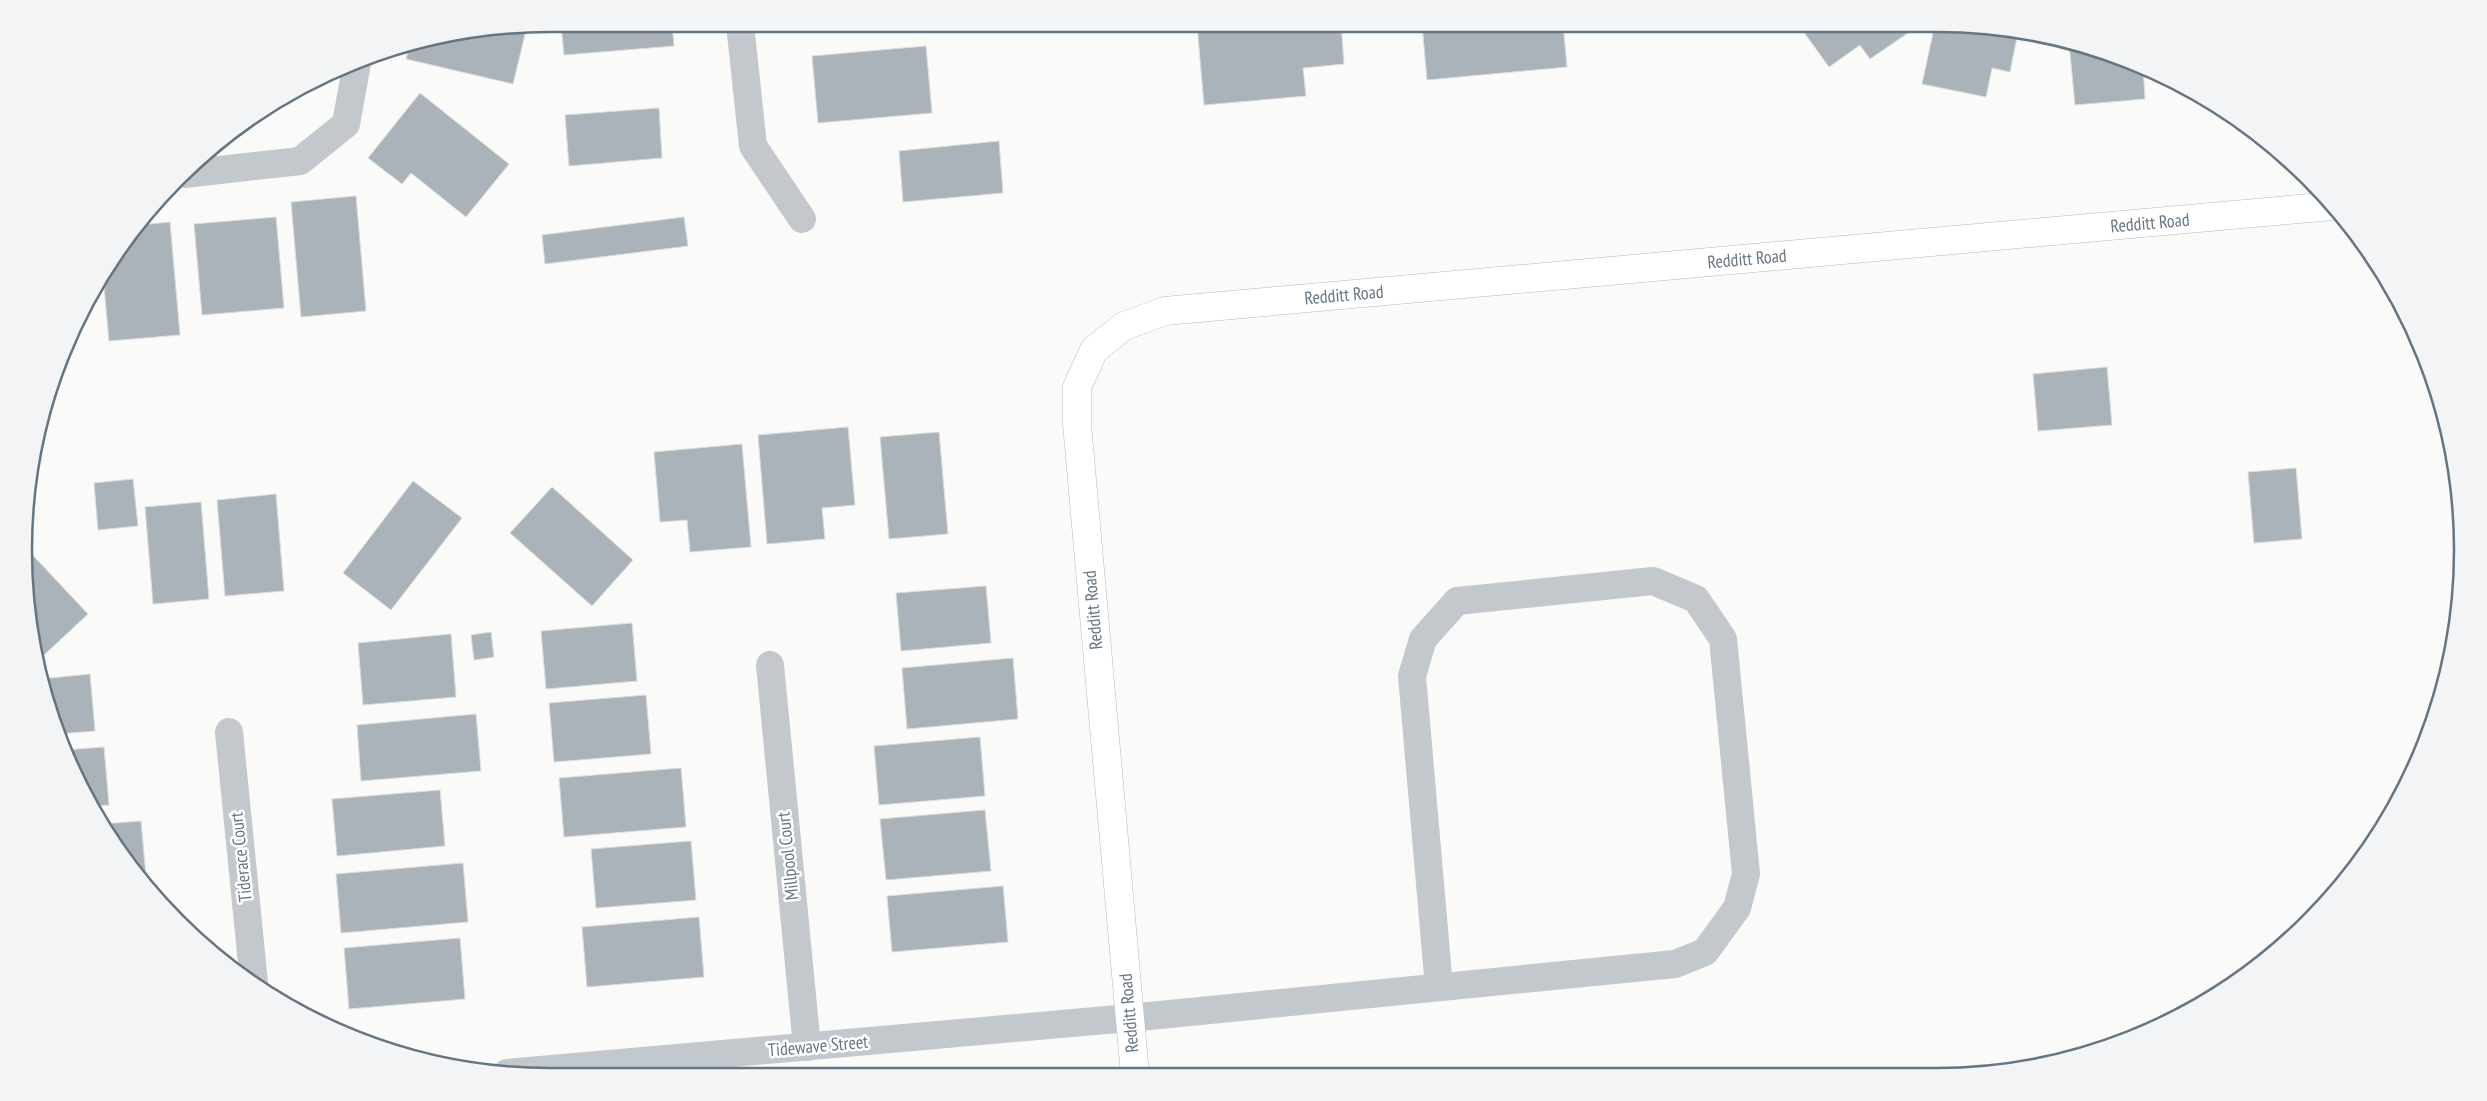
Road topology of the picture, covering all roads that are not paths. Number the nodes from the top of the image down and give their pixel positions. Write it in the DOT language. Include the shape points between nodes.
graph roads {
  1 [pos="741,32"];
  2 [pos="356,71"];
  3 [pos="196,173"];
  4 [pos="2324,207"];
  5 [pos="802,218"];
  6 [pos="770,665"];
  7 [pos="229,732"];
  8 [pos="253,974"];
  9 [pos="1438,987"];
  10 [pos="1129,1018"];
  11 [pos="807,1047"];
  12 [pos="564,1068"];
  13 [pos="1134,1068"];
  1 -- 5 [label="street" via="752,146"];
  2 -- 3 [label="street" via="346,124 300,161"];
  4 -- 10 [label="street, Redditt Road" via="1165,311 1124,326 1094,350 1077,387 1077,424"];
  6 -- 11 [label="street, Millpool Court"];
  7 -- 8 [label="street, Tiderace Court"];
  9 -- 9 [label="street, Tidewave Street" via="1675,964 1705,952 1738,908 1746,874 1723,639 1696,599 1653,581 1457,600 1423,639 1412,676"];
  9 -- 10 [label="street, Tidewave Street"];
  10 -- 11 [label="street, Tidewave Street"];
  10 -- 13 [label="street, Redditt Road"];
  11 -- 12 [label="street, Tidewave Street"];
}
